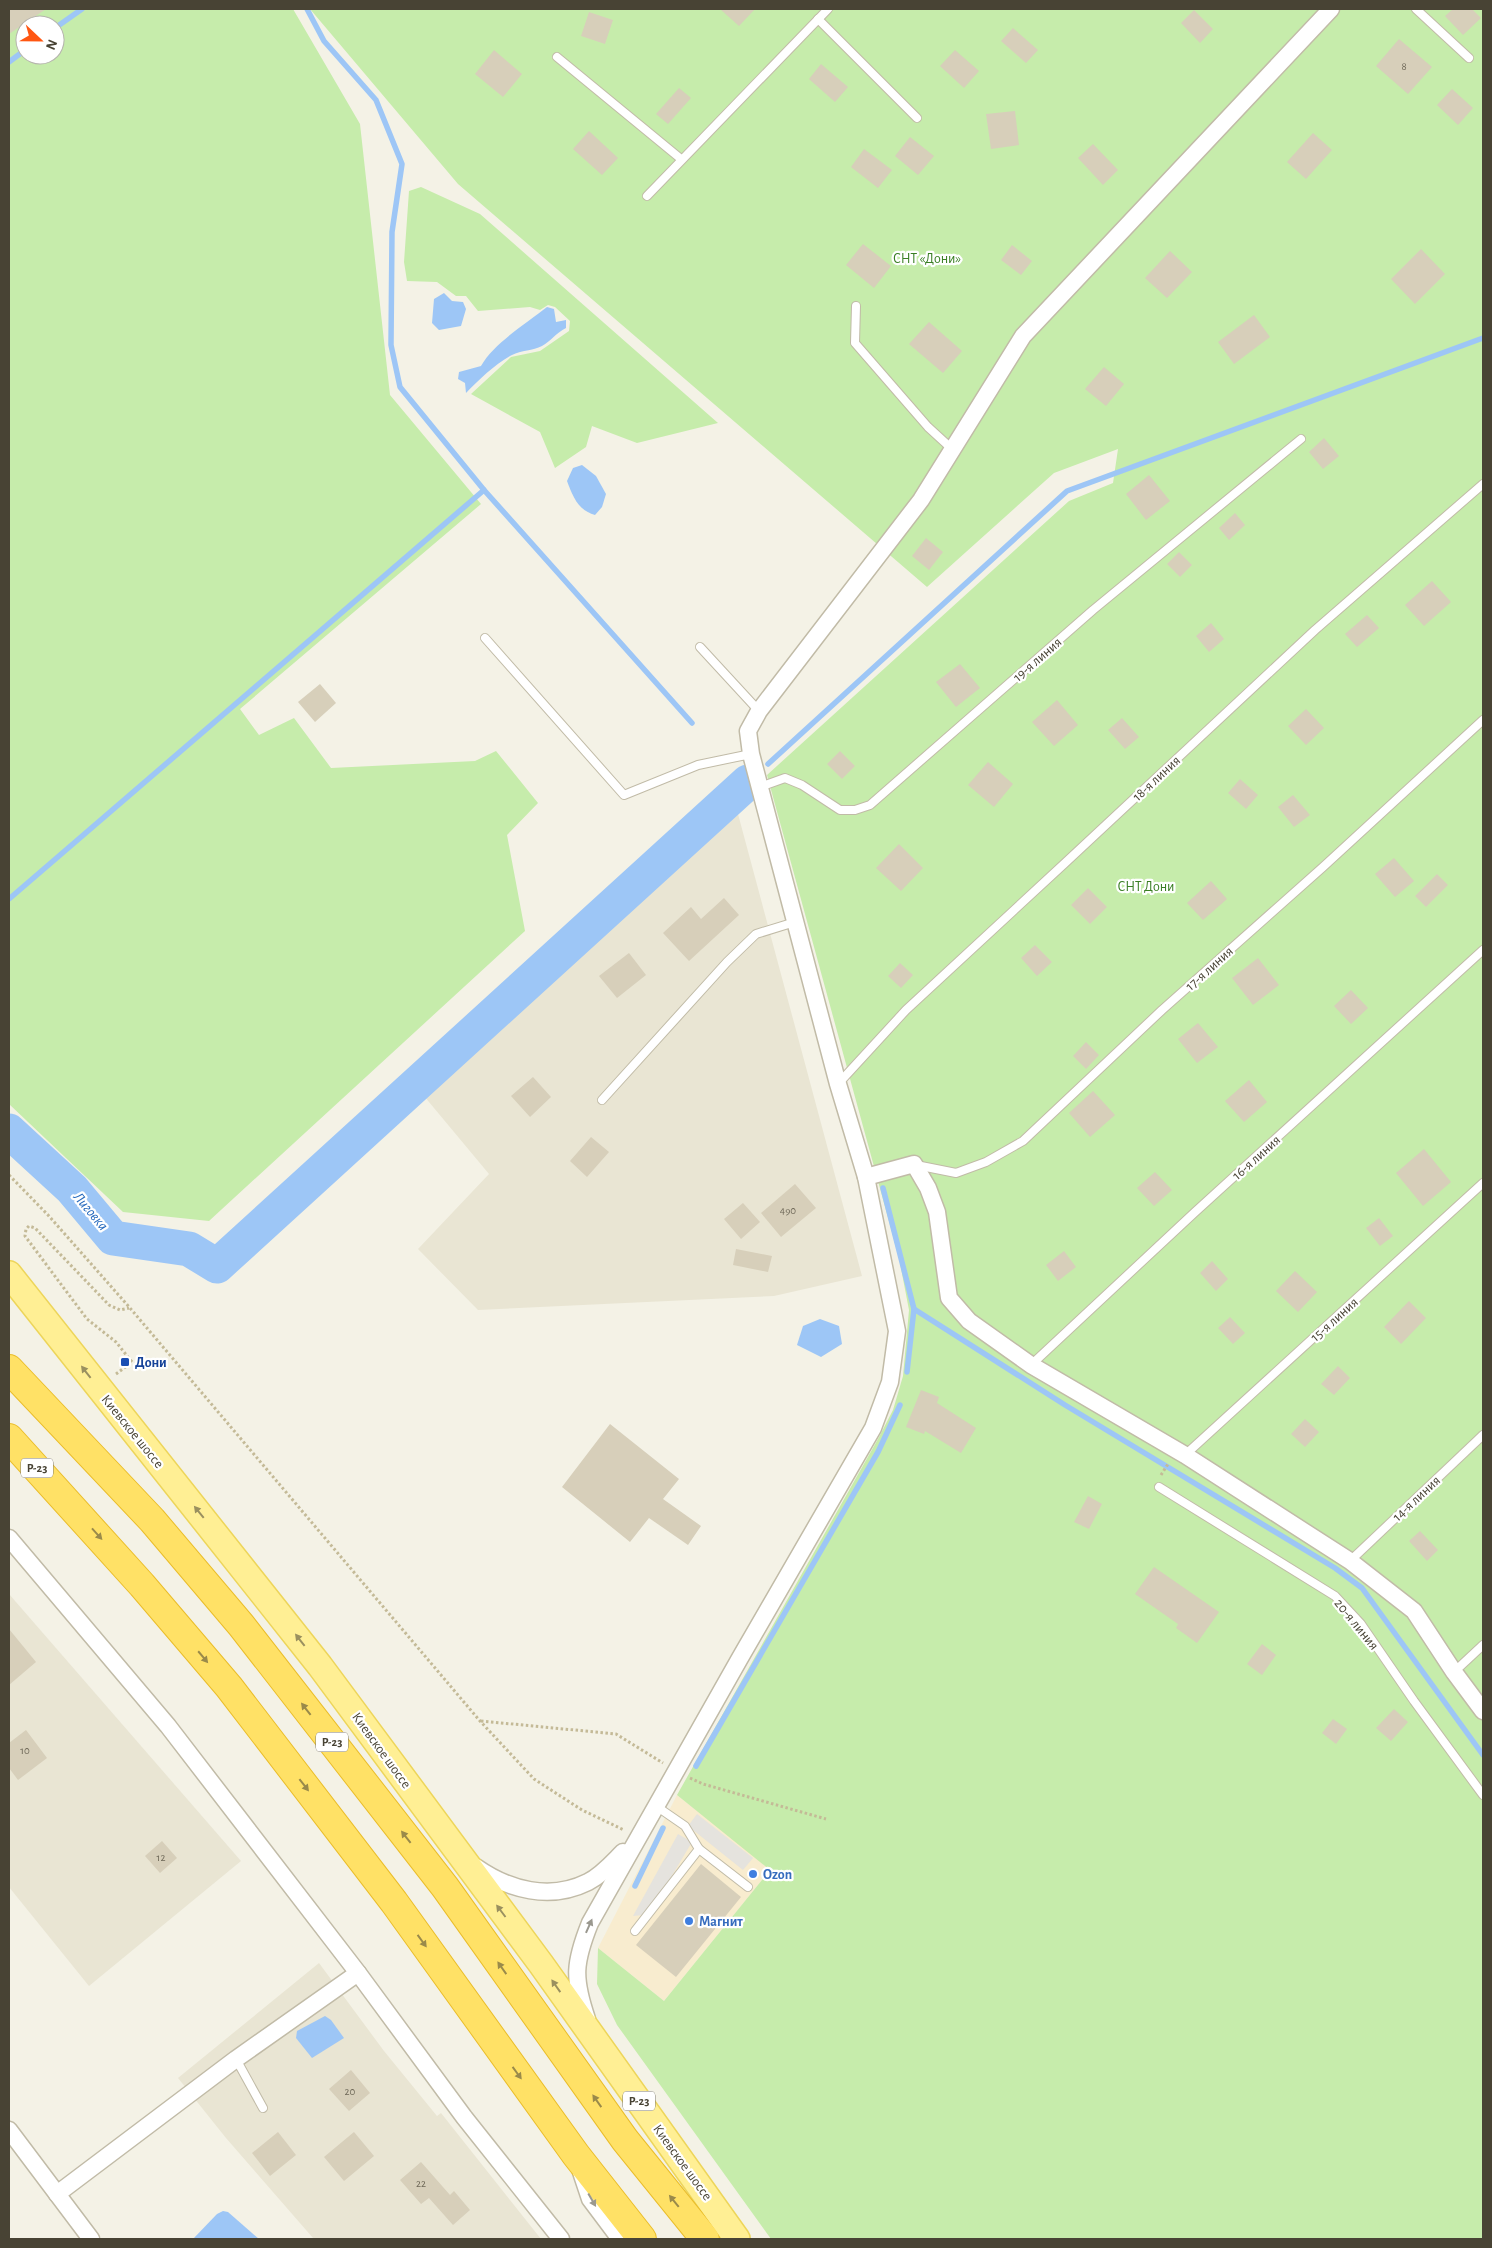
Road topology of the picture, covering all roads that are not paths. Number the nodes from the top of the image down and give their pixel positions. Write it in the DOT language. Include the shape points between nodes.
graph roads {
  1 [pos="828,9"];
  2 [pos="1331,9"];
  3 [pos="1416,9"];
  4 [pos="818,19"];
  5 [pos="557,57"];
  6 [pos="1469,58"];
  7 [pos="917,118"];
  8 [pos="681,159"];
  9 [pos="647,196"];
  10 [pos="856,306"];
  11 [pos="1301,439"];
  12 [pos="952,449"];
  13 [pos="1483,484"];
  14 [pos="485,638"];
  15 [pos="700,647"];
  16 [pos="759,711"];
  17 [pos="1483,720"];
  18 [pos="751,754"];
  19 [pos="760,787"];
  20 [pos="795,922"];
  21 [pos="1483,950"];
  22 [pos="838,1084"];
  23 [pos="602,1100"];
  24 [pos="914,1164"];
  25 [pos="866,1177"];
  26 [pos="1483,1183"];
  27 [pos="9,1274"];
  28 [pos="1031,1365"];
  29 [pos="9,1369"];
  30 [pos="1483,1435"];
  31 [pos="9,1438"];
  32 [pos="9,1449"];
  33 [pos="1177,1458"];
  34 [pos="1159,1487"];
  35 [pos="65,1498"];
  36 [pos="9,1538"];
  37 [pos="1350,1561"];
  38 [pos="1483,1645"];
  39 [pos="1454,1672"];
  40 [pos="1483,1712"];
  41 [pos="1483,1795"];
  42 [pos="656,1806"];
  43 [pos="638,1836"];
  44 [pos="452,1845"];
  45 [pos="699,1849"];
  46 [pos="748,1887"];
  47 [pos="635,1931"];
  48 [pos="358,1973"];
  49 [pos="595,2039"];
  50 [pos="236,2058"];
  51 [pos="263,2108"];
  52 [pos="9,2130"];
  53 [pos="576,2155"];
  54 [pos="57,2194"];
  55 [pos="91,2239"];
  56 [pos="562,2239"];
  57 [pos="620,2239"];
  58 [pos="642,2239"];
  59 [pos="704,2239"];
  60 [pos="737,2239"];
  1 -- 4 [label="lane"];
  2 -- 12 [label="street" via="1023,336"];
  3 -- 6 [label="lane"];
  4 -- 7 [label="lane"];
  4 -- 8 [label="lane"];
  5 -- 8 [label="lane"];
  8 -- 9 [label="lane"];
  10 -- 12 [label="lane" via="855,343 928,427"];
  11 -- 19 [label="lane, 19-я линия" via="1093,610 870,805 840,810 785,778"];
  12 -- 16 [label="street" via="921,500"];
  13 -- 22 [label="lane, 18-я линия" via="1315,630 906,1010"];
  14 -- 18 [label="lane" via="624,796 698,765"];
  15 -- 16 [label="lane"];
  16 -- 18 [label="street" via="748,731"];
  17 -- 24 [label="lane, 17-я линия" via="1162,1010 1023,1141 986,1162 956,1173"];
  18 -- 19 [label="street"];
  19 -- 20 [label="street"];
  20 -- 22 [label="street"];
  20 -- 23 [label="lane" via="756,934"];
  21 -- 28 [label="lane, 16-я линия"];
  22 -- 25 [label="street"];
  24 -- 25 [label="street"];
  24 -- 28 [label="street" via="937,1212 949,1298 969,1321"];
  25 -- 42 [label="street" via="897,1331 890,1382 873,1428"];
  26 -- 33 [label="lane, 15-я линия"];
  44 -- 27 [label="main road, Киевское шоссе / Р-23, one-way" via="320,1666"];
  28 -- 33 [label="street"];
  59 -- 29 [label="highway, Р-23, one-way" via="625,2140 444,1887 241,1625 152,1520"];
  30 -- 37 [label="lane, 14-я линия"];
  31 -- 35 [label="highway, Р-23"];
  32 -- 35 [label="main road, Р-23"];
  33 -- 37 [label="street"];
  34 -- 41 [label="lane, 20-я линия" via="1335,1596 1361,1624"];
  35 -- 53 [label="highway, Р-23, one-way" via="229,1687 394,1902"];
  36 -- 48 [label="street" via="168,1726"];
  37 -- 39 [label="street" via="1414,1611"];
  38 -- 39 [label="lane"];
  39 -- 40 [label="street"];
  42 -- 43 [label="street"];
  42 -- 45 [label="lane" via="685,1826"];
  43 -- 44 [label="street" via="589,1882 575,1888 545,1892 510,1886 492,1878"];
  49 -- 43 [label="street, one-way" via="577,1984 578,1956 590,1923"];
  49 -- 44 [label="main road, Киевское шоссе / Р-23, one-way"];
  45 -- 46 [label="lane"];
  45 -- 47 [label="lane"];
  48 -- 50 [label="street"];
  48 -- 56 [label="street" via="464,2117"];
  49 -- 60 [label="main road, Киевское шоссе / Р-23"];
  50 -- 51 [label="lane"];
  50 -- 54 [label="street"];
  52 -- 54 [label="street"];
  53 -- 57 [label="street, one-way" via="590,2199"];
  53 -- 58 [label="highway, Р-23"];
  54 -- 55 [label="street"];
}
